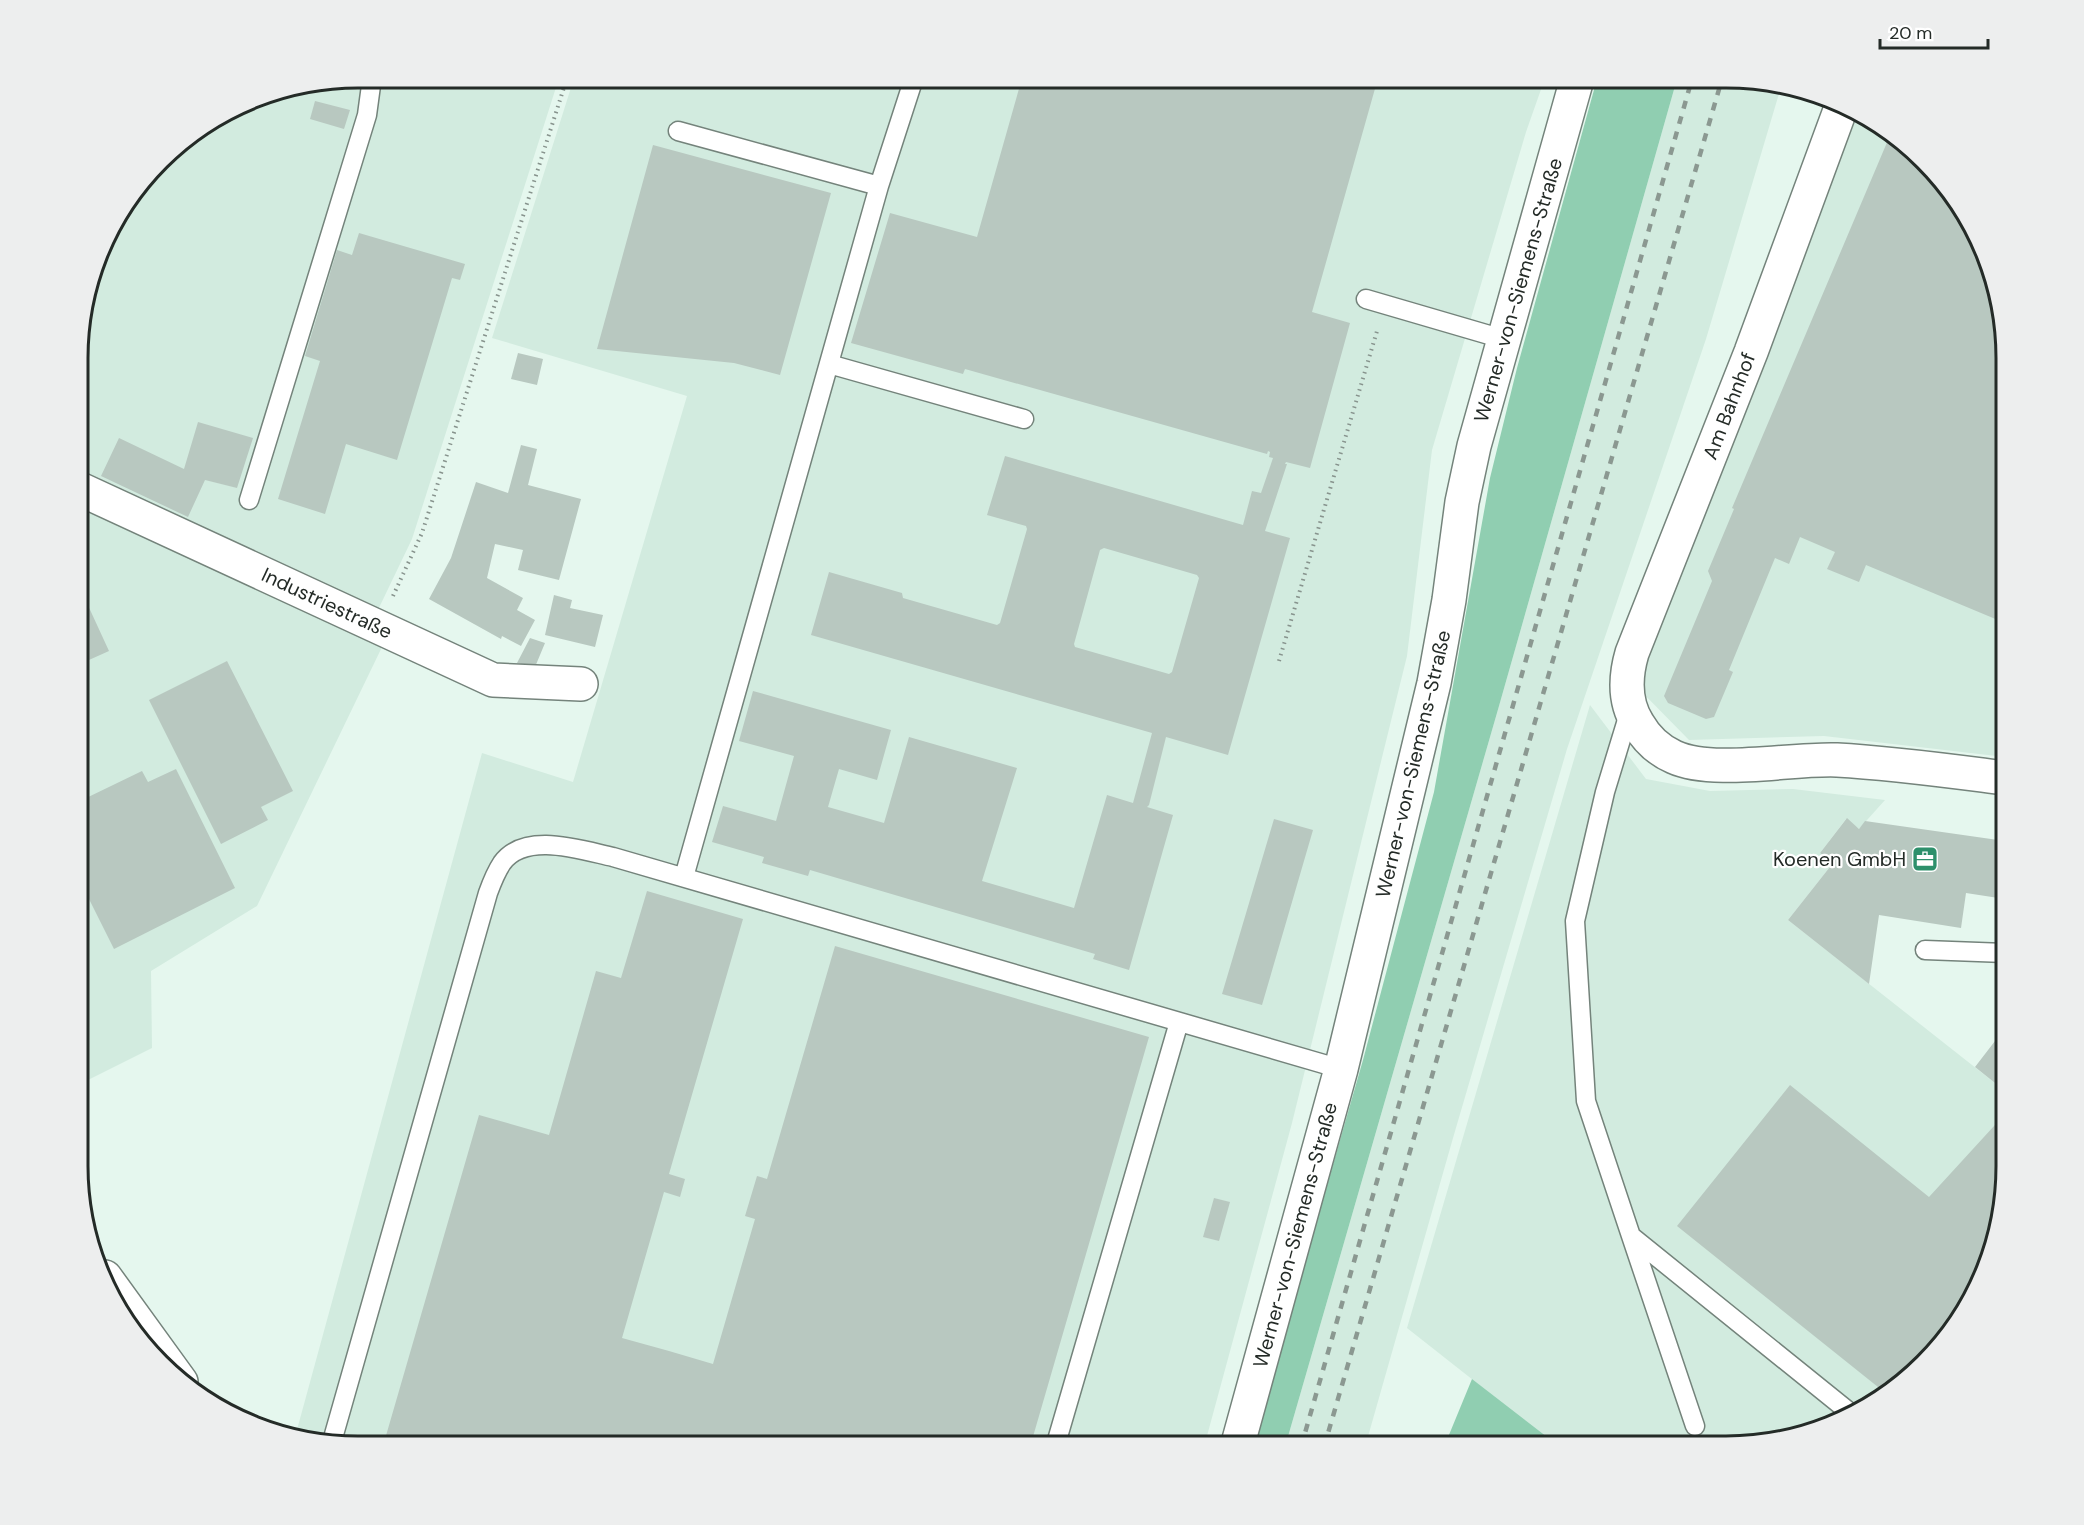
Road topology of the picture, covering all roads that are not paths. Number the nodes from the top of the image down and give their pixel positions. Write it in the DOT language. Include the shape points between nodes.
graph roads {
  1 [pos="371,88"];
  2 [pos="911,88"];
  3 [pos="1574,88"];
  4 [pos="1839,113"];
  5 [pos="678,131"];
  6 [pos="879,186"];
  7 [pos="1366,299"];
  8 [pos="1503,339"];
  9 [pos="829,364"];
  10 [pos="1024,419"];
  11 [pos="88,493"];
  12 [pos="249,500"];
  13 [pos="581,684"];
  14 [pos="1630,708"];
  15 [pos="1996,777"];
  16 [pos="684,877"];
  17 [pos="1925,950"];
  18 [pos="1996,953"];
  19 [pos="1179,1022"];
  20 [pos="1341,1069"];
  21 [pos="1631,1236"];
  22 [pos="1846,1408"];
  23 [pos="1695,1426"];
  24 [pos="334,1435"];
  25 [pos="1058,1436"];
  26 [pos="1240,1436"];
  1 -- 12 [label="lane" via="367,115"];
  2 -- 6 [label="lane"];
  3 -- 8 [label="street, Werner-von-Siemens-Straße"];
  4 -- 14 [label="street, Am Bahnhof" via="1751,352 1632,653 1627,676"];
  5 -- 6 [label="lane"];
  6 -- 9 [label="lane"];
  7 -- 8 [label="lane"];
  8 -- 20 [label="street, Werner-von-Siemens-Straße" via="1462,502 1434,683"];
  9 -- 10 [label="lane"];
  9 -- 16 [label="lane"];
  11 -- 13 [label="street, Industriestraße" via="493,680"];
  14 -- 15 [label="street" via="1654,744 1675,758 1693,763 1836,760"];
  14 -- 21 [label="lane" via="1605,792 1575,921 1586,1101"];
  16 -- 19 [label="lane"];
  16 -- 24 [label="lane" via="613,857 545,844 516,851 503,861 488,893"];
  17 -- 18 [label="lane"];
  19 -- 20 [label="lane"];
  19 -- 25 [label="lane"];
  20 -- 26 [label="street, Werner-von-Siemens-Straße"];
  21 -- 22 [label="lane"];
  21 -- 23 [label="lane"];
}
